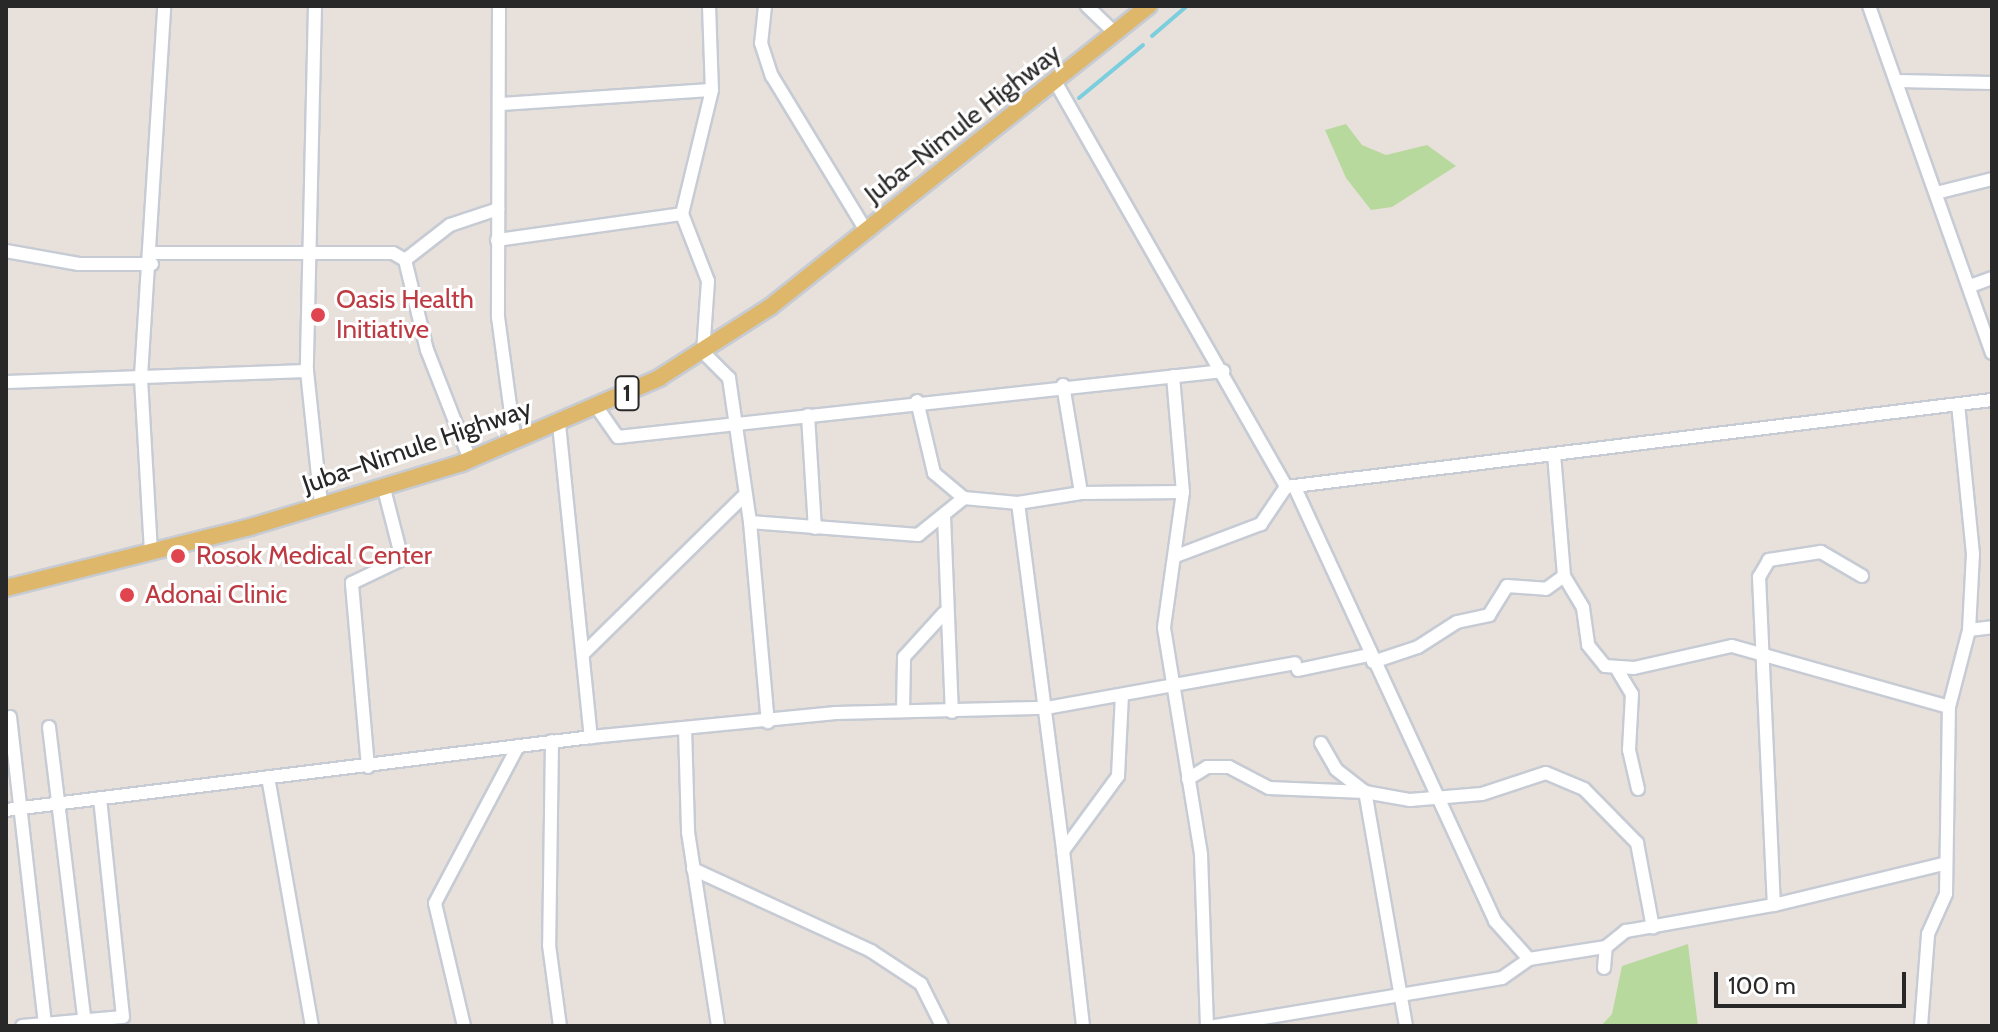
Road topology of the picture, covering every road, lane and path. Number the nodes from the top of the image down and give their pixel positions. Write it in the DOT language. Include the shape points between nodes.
graph roads {
  1 [pos="164,6"];
  2 [pos="315,6"];
  3 [pos="499,6"];
  4 [pos="709,6"];
  5 [pos="765,6"];
  6 [pos="1087,6"];
  7 [pos="1149,6"];
  8 [pos="1869,6"];
  9 [pos="1115,33"];
  10 [pos="1897,81"];
  11 [pos="1056,83"];
  12 [pos="1992,83"];
  13 [pos="712,90"];
  14 [pos="500,104"];
  15 [pos="1992,179"];
  16 [pos="1936,193"];
  17 [pos="498,209"];
  18 [pos="682,214"];
  19 [pos="867,232"];
  20 [pos="497,240"];
  21 [pos="6,251"];
  22 [pos="308,253"];
  23 [pos="153,258"];
  24 [pos="405,260"];
  25 [pos="1992,278"];
  26 [pos="1973,285"];
  27 [pos="703,352"];
  28 [pos="1992,353"];
  29 [pos="307,371"];
  30 [pos="1223,371"];
  31 [pos="141,376"];
  32 [pos="1173,376"];
  33 [pos="6,382"];
  34 [pos="1063,385"];
  35 [pos="1992,400"];
  36 [pos="917,401"];
  37 [pos="1958,405"];
  38 [pos="596,406"];
  39 [pos="808,415"];
  40 [pos="739,422"];
  41 [pos="559,424"];
  42 [pos="515,442"];
  43 [pos="1554,454"];
  44 [pos="470,460"];
  45 [pos="1291,488"];
  46 [pos="384,489"];
  47 [pos="1183,492"];
  48 [pos="1081,493"];
  49 [pos="743,497"];
  50 [pos="964,498"];
  51 [pos="1018,503"];
  52 [pos="321,505"];
  53 [pos="944,516"];
  54 [pos="750,522"];
  55 [pos="815,528"];
  56 [pos="151,552"];
  57 [pos="1176,556"];
  58 [pos="1564,576"];
  59 [pos="1862,576"];
  60 [pos="6,588"];
  61 [pos="944,613"];
  62 [pos="1992,627"];
  63 [pos="1969,630"];
  64 [pos="585,652"];
  65 [pos="1760,657"];
  66 [pos="1371,659"];
  67 [pos="1618,671"];
  68 [pos="1175,683"];
  69 [pos="1122,695"];
  70 [pos="1949,707"];
  71 [pos="1046,708"];
  72 [pos="903,711"];
  73 [pos="952,712"];
  74 [pos="10,717"];
  75 [pos="768,722"];
  76 [pos="49,727"];
  77 [pos="685,728"];
  78 [pos="591,737"];
  79 [pos="552,741"];
  80 [pos="1321,743"];
  81 [pos="518,746"];
  82 [pos="368,767"];
  83 [pos="268,777"];
  84 [pos="1188,779"];
  85 [pos="1638,789"];
  86 [pos="1365,792"];
  87 [pos="1435,794"];
  88 [pos="100,798"];
  89 [pos="58,804"];
  90 [pos="12,809"];
  91 [pos="1063,851"];
  92 [pos="1944,864"];
  93 [pos="693,869"];
  94 [pos="1774,905"];
  95 [pos="1653,928"];
  96 [pos="1606,947"];
  97 [pos="1529,959"];
  98 [pos="1604,968"];
  99 [pos="1401,999"];
  100 [pos="1273,1021"];
  101 [pos="84,1022"];
  102 [pos="45,1024"];
  103 [pos="22,1026"];
  104 [pos="312,1026"];
  105 [pos="464,1026"];
  106 [pos="560,1026"];
  107 [pos="718,1026"];
  108 [pos="942,1026"];
  109 [pos="1083,1026"];
  110 [pos="1207,1026"];
  111 [pos="1215,1026"];
  112 [pos="1406,1026"];
  113 [pos="1921,1026"];
  1 -- 23 [label="street"];
  2 -- 22 [label="street"];
  3 -- 14 [label="street"];
  4 -- 13 [label="street"];
  5 -- 19 [label="street" via="761,43 772,76"];
  6 -- 9 [label="street"];
  7 -- 9 [label="main road, Juba–Nimule Highway / 1"];
  8 -- 10 [label="street"];
  9 -- 11 [label="main road, Juba–Nimule Highway / 1"];
  10 -- 12 [label="street"];
  10 -- 16 [label="street"];
  11 -- 27 [label="main road, Juba–Nimule Highway / 1"];
  11 -- 30 [label="street"];
  13 -- 14 [label="street"];
  13 -- 18 [label="street"];
  14 -- 17 [label="street"];
  15 -- 16 [label="street"];
  16 -- 26 [label="street"];
  17 -- 20 [label="street"];
  17 -- 24 [label="street" via="450,225"];
  18 -- 20 [label="street"];
  18 -- 27 [label="street" via="708,281"];
  20 -- 42 [label="street" via="498,317"];
  21 -- 23 [label="street" via="79,264"];
  22 -- 23 [label="street"];
  22 -- 24 [label="street" via="393,253"];
  22 -- 29 [label="street"];
  23 -- 31 [label="street"];
  24 -- 44 [label="street" via="427,350"];
  25 -- 26 [label="street"];
  26 -- 28 [label="street"];
  27 -- 38 [label="main road, Juba–Nimule Highway / 1"];
  27 -- 40 [label="street" via="729,378"];
  29 -- 31 [label="street"];
  29 -- 52 [label="street"];
  30 -- 32 [label="street"];
  30 -- 45 [label="street"];
  31 -- 33 [label="street"];
  31 -- 56 [label="street"];
  32 -- 34 [label="street"];
  32 -- 47 [label="street"];
  34 -- 36 [label="street"];
  34 -- 48 [label="street"];
  35 -- 37 [label="street"];
  36 -- 39 [label="street"];
  36 -- 50 [label="street" via="934,473"];
  37 -- 43 [label="street"];
  37 -- 63 [label="street" via="1973,554"];
  38 -- 40 [label="street" via="618,437"];
  38 -- 41 [label="main road, Juba–Nimule Highway / 1"];
  39 -- 40 [label="street"];
  39 -- 55 [label="street"];
  40 -- 49 [label="street"];
  41 -- 42 [label="main road, Juba–Nimule Highway / 1"];
  41 -- 64 [label="street"];
  42 -- 44 [label="main road, Juba–Nimule Highway / 1"];
  43 -- 45 [label="street"];
  43 -- 58 [label="street"];
  44 -- 52 [label="main road, Juba–Nimule Highway / 1"];
  45 -- 57 [label="street" via="1261,524"];
  45 -- 66 [label="street"];
  46 -- 82 [label="street" via="402,559 352,583"];
  47 -- 48 [label="street"];
  47 -- 57 [label="street"];
  48 -- 51 [label="street"];
  49 -- 54 [label="street"];
  49 -- 64 [label="street"];
  50 -- 51 [label="street"];
  50 -- 53 [label="street"];
  51 -- 71 [label="street"];
  52 -- 56 [label="main road, Juba–Nimule Highway / 1"];
  53 -- 55 [label="street" via="918,535"];
  53 -- 61 [label="street"];
  54 -- 55 [label="street"];
  54 -- 75 [label="street"];
  56 -- 60 [label="main road, Juba–Nimule Highway / 1"];
  57 -- 68 [label="street" via="1164,606"];
  58 -- 66 [label="street" via="1546,589 1507,586 1489,615 1457,622"];
  58 -- 67 [label="street" via="1583,608 1588,645"];
  59 -- 65 [label="street" via="1821,552 1769,560 1759,577"];
  61 -- 72 [label="street" via="904,657"];
  61 -- 73 [label="street"];
  62 -- 63 [label="street"];
  63 -- 70 [label="street"];
  64 -- 78 [label="street"];
  65 -- 67 [label="street" via="1713,645"];
  65 -- 70 [label="street"];
  65 -- 94 [label="street"];
  66 -- 68 [label="street"];
  66 -- 87 [label="street" via="1415,738"];
  67 -- 85 [label="street" via="1634,702 1629,750"];
  68 -- 69 [label="street"];
  68 -- 84 [label="street"];
  69 -- 71 [label="street"];
  69 -- 91 [label="street" via="1118,776"];
  70 -- 92 [label="street"];
  71 -- 73 [label="street"];
  71 -- 91 [label="street"];
  72 -- 73 [label="street"];
  72 -- 75 [label="street"];
  74 -- 90 [label="street"];
  75 -- 77 [label="street"];
  76 -- 89 [label="street"];
  77 -- 78 [label="street"];
  77 -- 93 [label="street"];
  78 -- 79 [label="street"];
  79 -- 81 [label="street"];
  79 -- 106 [label="street" via="549,945"];
  80 -- 86 [label="street" via="1336,769"];
  81 -- 82 [label="street"];
  81 -- 105 [label="street" via="435,903"];
  82 -- 83 [label="street"];
  83 -- 88 [label="street"];
  83 -- 104 [label="street"];
  84 -- 86 [label="street" via="1207,767 1229,767 1269,788"];
  84 -- 110 [label="street" via="1205,910"];
  86 -- 87 [label="street" via="1410,800"];
  86 -- 99 [label="street"];
  87 -- 95 [label="street" via="1482,794 1546,773 1584,789 1637,843"];
  87 -- 97 [label="street" via="1495,921"];
  88 -- 89 [label="street"];
  88 -- 101 [label="street" via="123,1017"];
  89 -- 90 [label="street"];
  89 -- 101 [label="street"];
  90 -- 102 [label="street"];
  91 -- 109 [label="street"];
  92 -- 94 [label="street"];
  92 -- 113 [label="street" via="1946,894 1928,934"];
  93 -- 107 [label="street"];
  93 -- 108 [label="street" via="871,951 921,984"];
  94 -- 95 [label="street"];
  95 -- 96 [label="street" via="1626,931"];
  96 -- 97 [label="street"];
  96 -- 98 [label="street"];
  97 -- 99 [label="street" via="1502,978"];
  99 -- 100 [label="street"];
  99 -- 112 [label="street"];
  100 -- 111 [label="street"];
  101 -- 102 [label="street"];
  102 -- 103 [label="street"];
}
